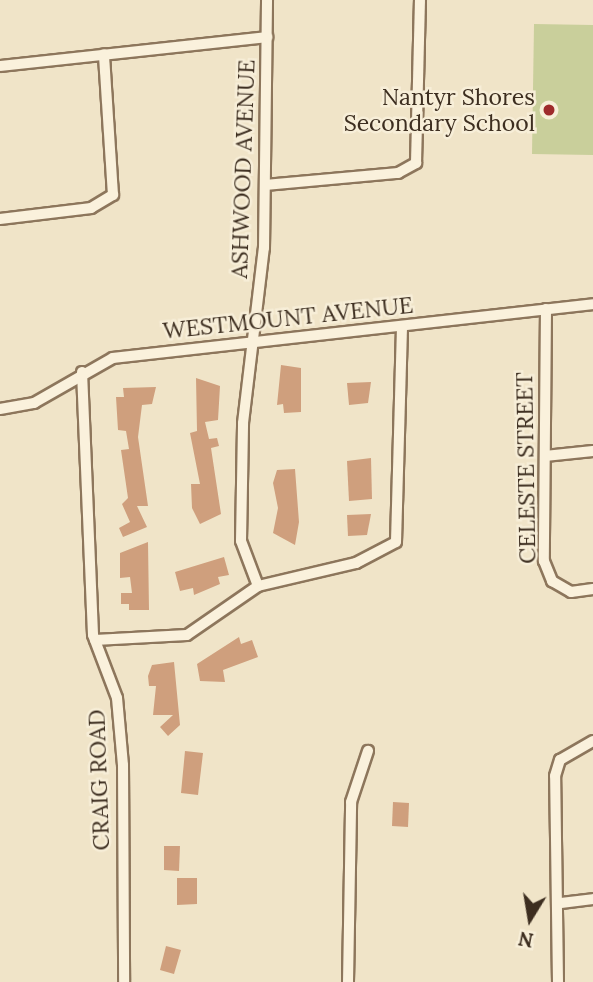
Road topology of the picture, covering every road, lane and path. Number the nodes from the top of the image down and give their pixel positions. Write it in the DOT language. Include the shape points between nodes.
graph roads {
  1 [pos="267,0"];
  2 [pos="420,0"];
  3 [pos="267,37"];
  4 [pos="104,54"];
  5 [pos="0,66"];
  6 [pos="265,185"];
  7 [pos="0,219"];
  8 [pos="593,304"];
  9 [pos="546,309"];
  10 [pos="402,327"];
  11 [pos="256,342"];
  12 [pos="82,372"];
  13 [pos="0,409"];
  14 [pos="593,451"];
  15 [pos="545,456"];
  16 [pos="258,586"];
  17 [pos="593,589"];
  18 [pos="95,640"];
  19 [pos="593,741"];
  20 [pos="368,751"];
  21 [pos="593,899"];
  22 [pos="561,903"];
  23 [pos="124,982"];
  24 [pos="348,982"];
  25 [pos="558,982"];
  1 -- 3 [label="street, ASHWOOD AVENUE"];
  2 -- 6 [label="street" via="416,163 398,173"];
  3 -- 4 [label="street"];
  3 -- 6 [label="street, ASHWOOD AVENUE"];
  4 -- 5 [label="street"];
  4 -- 7 [label="street" via="113,195 91,208"];
  6 -- 11 [label="street, ASHWOOD AVENUE"];
  8 -- 9 [label="street, WESTMOUNT AVENUE"];
  9 -- 10 [label="street, WESTMOUNT AVENUE"];
  9 -- 15 [label="street, CELESTE STREET"];
  10 -- 11 [label="street, WESTMOUNT AVENUE"];
  10 -- 16 [label="street" via="396,542 356,563"];
  11 -- 12 [label="street, WESTMOUNT AVENUE" via="113,358"];
  11 -- 16 [label="street, ASHWOOD AVENUE" via="243,422 241,541"];
  12 -- 13 [label="street, WESTMOUNT AVENUE" via="33,403"];
  12 -- 18 [label="street, CRAIG ROAD"];
  14 -- 15 [label="street"];
  15 -- 17 [label="street, CELESTE STREET" via="544,561 552,581 572,592"];
  16 -- 18 [label="street" via="187,635"];
  18 -- 23 [label="street, CRAIG ROAD" via="117,698 123,765"];
  19 -- 22 [label="street" via="559,760 555,776"];
  20 -- 24 [label="street" via="351,802"];
  21 -- 22 [label="street"];
  22 -- 25 [label="street"];
}
